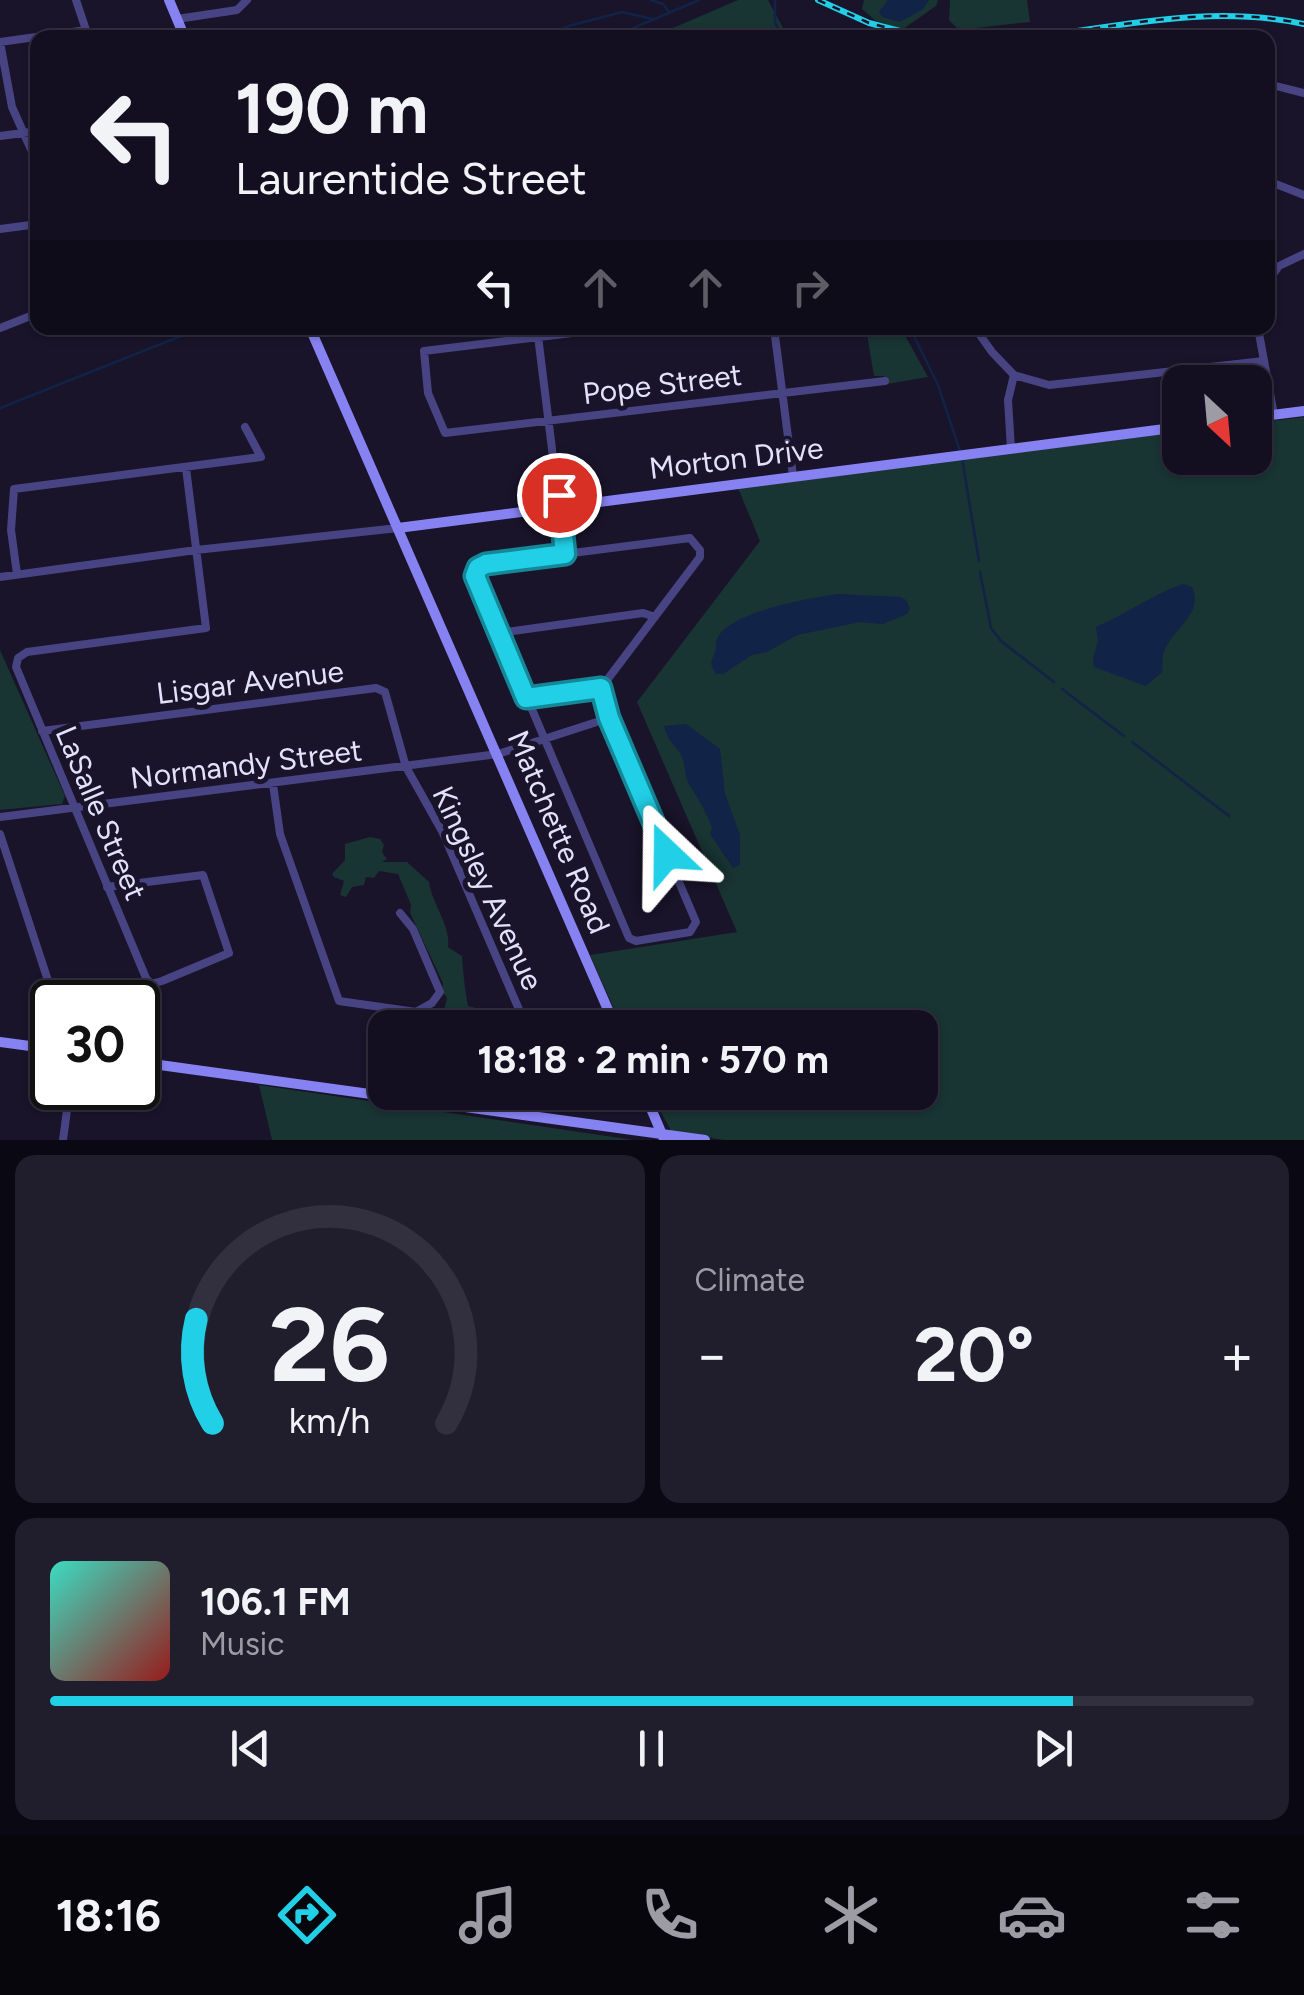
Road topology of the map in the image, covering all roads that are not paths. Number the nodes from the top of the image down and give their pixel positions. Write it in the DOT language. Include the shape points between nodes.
graph roads {
  1 [pos="76,0"];
  2 [pos="169,0"];
  3 [pos="247,0"];
  4 [pos="177,19"];
  5 [pos="86,30"];
  6 [pos="182,30"];
  7 [pos="30,38"];
  8 [pos="0,42"];
  9 [pos="1275,86"];
  10 [pos="1304,93"];
  11 [pos="30,132"];
  12 [pos="24,133"];
  13 [pos="0,136"];
  14 [pos="30,147"];
  15 [pos="1275,184"];
  16 [pos="1304,195"];
  17 [pos="30,225"];
  18 [pos="0,229"];
  19 [pos="1304,254"];
  20 [pos="1275,272"];
  21 [pos="30,316"];
  22 [pos="0,328"];
  23 [pos="313,335"];
  24 [pos="520,335"];
  25 [pos="538,335"];
  26 [pos="775,335"];
  27 [pos="980,335"];
  28 [pos="1259,335"];
  29 [pos="1264,361"];
  30 [pos="1014,375"];
  31 [pos="884,381"];
  32 [pos="782,392"];
  33 [pos="1304,411"];
  34 [pos="1274,415"];
  35 [pos="550,421"];
  36 [pos="245,427"];
  37 [pos="1162,429"];
  38 [pos="1011,448"];
  39 [pos="186,468"];
  40 [pos="794,476"];
  41 [pos="560,506"];
  42 [pos="398,528"];
  43 [pos="196,550"];
  44 [pos="565,554"];
  45 [pos="16,574"];
  46 [pos="0,576"];
  47 [pos="655,617"];
  48 [pos="499,633"];
  49 [pos="601,688"];
  50 [pos="526,698"];
  51 [pos="609,718"];
  52 [pos="42,731"];
  53 [pos="544,741"];
  54 [pos="498,754"];
  55 [pos="406,767"];
  56 [pos="273,784"];
  57 [pos="74,808"];
  58 [pos="0,817"];
  59 [pos="0,834"];
  60 [pos="108,887"];
  61 [pos="400,913"];
  62 [pos="49,980"];
  63 [pos="519,1010"];
  64 [pos="608,1010"];
  65 [pos="0,1042"];
  66 [pos="30,1046"];
  67 [pos="160,1065"];
  68 [pos="67,1110"];
  69 [pos="652,1110"];
  70 [pos="663,1137"];
  71 [pos="63,1140"];
  72 [pos="705,1140"];
  1 -- 5 [label="street"];
  2 -- 4 [label="street"];
  3 -- 4 [label="street" via="236,10"];
  4 -- 6 [label="street"];
  7 -- 8 [label="street"];
  8 -- 12 [label="street"];
  9 -- 10 [label="street"];
  11 -- 12 [label="street"];
  12 -- 13 [label="street"];
  12 -- 14 [label="street"];
  15 -- 16 [label="street"];
  17 -- 18 [label="street"];
  19 -- 20 [label="street"];
  21 -- 22 [label="street"];
  23 -- 42 [label="street, Matchette Road"];
  24 -- 35 [label="street, Pope Street" via="424,351 428,392 445,433"];
  25 -- 35 [label="street"];
  26 -- 32 [label="street"];
  27 -- 30 [label="street"];
  28 -- 29 [label="street"];
  29 -- 30 [label="street" via="1049,385"];
  29 -- 34 [label="street"];
  30 -- 38 [label="street"];
  31 -- 32 [label="street, Pope Street"];
  32 -- 35 [label="street, Pope Street"];
  32 -- 40 [label="street"];
  33 -- 34 [label="street"];
  35 -- 41 [label="street"];
  36 -- 39 [label="street" via="261,457"];
  37 -- 38 [label="street, Morton Drive"];
  38 -- 40 [label="street, Morton Drive"];
  39 -- 43 [label="street"];
  39 -- 45 [label="street" via="14,489"];
  40 -- 41 [label="street, Morton Drive"];
  41 -- 42 [label="street, Morton Drive"];
  41 -- 44 [label="street"];
  42 -- 43 [label="street, Morton Drive"];
  42 -- 54 [label="street, Matchette Road"];
  43 -- 45 [label="street, Morton Drive"];
  43 -- 52 [label="street, LaSalle Street" via="206,628 18,658"];
  44 -- 47 [label="street" via="696,542 700,558"];
  44 -- 48 [label="street" via="478,568 475,576"];
  45 -- 46 [label="street, Morton Drive"];
  47 -- 48 [label="street"];
  47 -- 49 [label="street"];
  48 -- 50 [label="street"];
  49 -- 50 [label="street"];
  49 -- 51 [label="street"];
  50 -- 53 [label="street"];
  51 -- 53 [label="street, Normandy Street"];
  51 -- 53 [label="street" via="696,922 690,932 629,938"];
  52 -- 55 [label="street, Lisgar Avenue" via="376,688 385,692"];
  52 -- 57 [label="street, LaSalle Street"];
  53 -- 54 [label="street, Normandy Street"];
  54 -- 55 [label="street, Normandy Street"];
  54 -- 64 [label="street, Matchette Road"];
  55 -- 56 [label="street, Normandy Street"];
  55 -- 63 [label="street, Kingsley Avenue" via="442,831"];
  56 -- 57 [label="street, Normandy Street"];
  56 -- 61 [label="street" via="280,834 340,1001 416,1012 440,992"];
  57 -- 58 [label="street, Normandy Street"];
  57 -- 60 [label="street, LaSalle Street"];
  59 -- 62 [label="street"];
  60 -- 60 [label="street, LaSalle Street" via="151,984 228,954 202,875"];
  65 -- 66 [label="street"];
  67 -- 70 [label="street"];
  68 -- 71 [label="street"];
  69 -- 70 [label="street"];
  70 -- 72 [label="street"];
}
